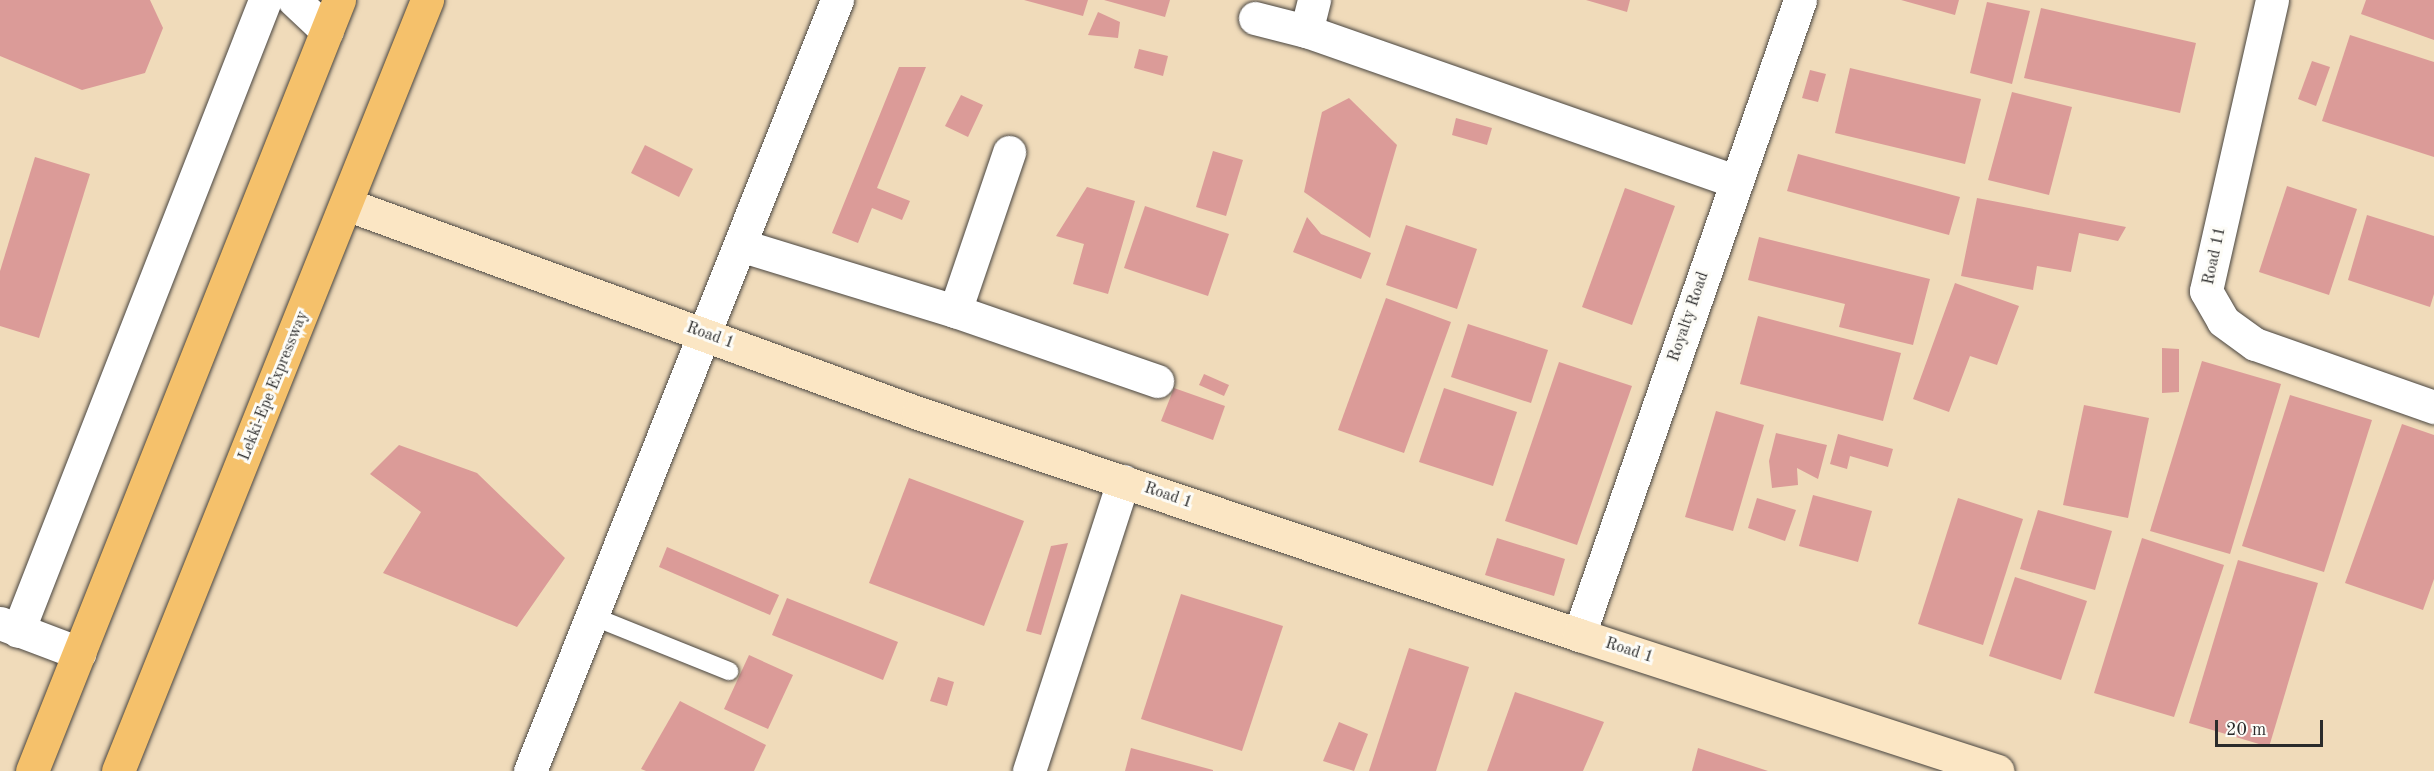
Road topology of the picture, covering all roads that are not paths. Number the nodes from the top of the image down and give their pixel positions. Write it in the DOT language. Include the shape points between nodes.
graph roads {
  1 [pos="265,0"];
  2 [pos="294,0"];
  3 [pos="339,0"];
  4 [pos="427,0"];
  5 [pos="837,0"];
  6 [pos="1800,0"];
  7 [pos="2272,0"];
  8 [pos="1310,15"];
  9 [pos="1255,18"];
  10 [pos="327,30"];
  11 [pos="1009,152"];
  12 [pos="1736,182"];
  13 [pos="345,204"];
  14 [pos="740,245"];
  15 [pos="955,311"];
  16 [pos="704,333"];
  17 [pos="1157,381"];
  18 [pos="2434,406"];
  19 [pos="1123,481"];
  20 [pos="592,616"];
  21 [pos="9,627"];
  22 [pos="1579,635"];
  23 [pos="79,653"];
  24 [pos="729,671"];
  25 [pos="32,771"];
  26 [pos="118,771"];
  27 [pos="530,771"];
  28 [pos="1029,771"];
  29 [pos="1997,771"];
  1 -- 21 [label="street"];
  2 -- 10 [label="street"];
  3 -- 10 [label="highway"];
  4 -- 13 [label="highway, Lekki-Epe Expressway"];
  5 -- 14 [label="street"];
  6 -- 12 [label="street, Royalty Road"];
  7 -- 18 [label="street, Road 11" via="2206,291 2223,321 2255,344"];
  8 -- 9 [label="street"];
  8 -- 12 [label="street"];
  10 -- 23 [label="highway"];
  11 -- 15 [label="street"];
  12 -- 22 [label="street, Royalty Road"];
  13 -- 16 [label="street, Road 1"];
  13 -- 26 [label="highway, Lekki-Epe Expressway"];
  14 -- 15 [label="street"];
  14 -- 16 [label="street"];
  15 -- 17 [label="street"];
  16 -- 19 [label="street, Road 1" via="918,413"];
  16 -- 20 [label="street"];
  19 -- 22 [label="street, Road 1"];
  19 -- 28 [label="street"];
  20 -- 24 [label="lane"];
  20 -- 27 [label="street"];
  21 -- 23 [label="street"];
  22 -- 29 [label="street, Road 1"];
  23 -- 25 [label="highway"];
}
